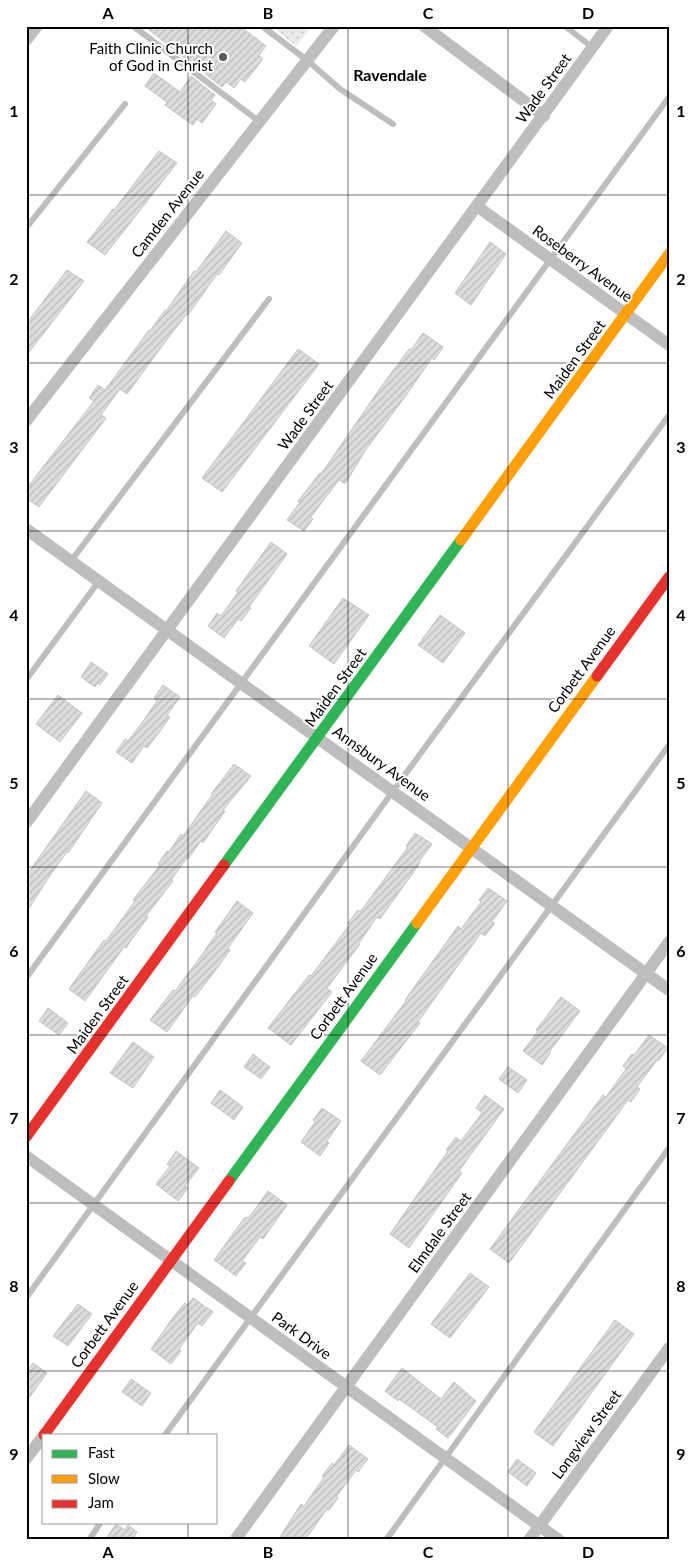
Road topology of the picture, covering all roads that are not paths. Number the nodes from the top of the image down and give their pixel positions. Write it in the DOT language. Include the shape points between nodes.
graph roads {
  1 [pos="37,26"];
  2 [pos="133,26"];
  3 [pos="262,26"];
  4 [pos="334,26"];
  5 [pos="424,26"];
  6 [pos="565,26"];
  7 [pos="608,26"];
  8 [pos="26,40"];
  9 [pos="593,48"];
  10 [pos="308,61"];
  11 [pos="669,97"];
  12 [pos="125,104"];
  13 [pos="544,116"];
  14 [pos="260,122"];
  15 [pos="392,124"];
  16 [pos="478,207"];
  17 [pos="26,228"];
  18 [pos="669,254"];
  19 [pos="551,260"];
  20 [pos="269,299"];
  21 [pos="625,314"];
  22 [pos="669,345"];
  23 [pos="669,416"];
  24 [pos="26,421"];
  25 [pos="28,533"];
  26 [pos="71,561"];
  27 [pos="669,577"];
  28 [pos="99,581"];
  29 [pos="168,630"];
  30 [pos="26,680"];
  31 [pos="241,682"];
  32 [pos="318,737"];
  33 [pos="669,746"];
  34 [pos="393,791"];
  35 [pos="26,823"];
  36 [pos="471,848"];
  37 [pos="551,905"];
  38 [pos="669,942"];
  39 [pos="646,974"];
  40 [pos="26,978"];
  41 [pos="669,990"];
  42 [pos="26,1137"];
  43 [pos="669,1148"];
  44 [pos="26,1156"];
  45 [pos="95,1205"];
  46 [pos="171,1260"];
  47 [pos="26,1298"];
  48 [pos="250,1317"];
  49 [pos="669,1348"];
  50 [pos="346,1386"];
  51 [pos="45,1434"];
  52 [pos="166,1434"];
  53 [pos="42,1438"];
  54 [pos="446,1458"];
  55 [pos="26,1459"];
  56 [pos="100,1524"];
  57 [pos="539,1525"];
  58 [pos="89,1540"];
  59 [pos="235,1540"];
  60 [pos="386,1540"];
  61 [pos="529,1540"];
  62 [pos="559,1540"];
  1 -- 8 [label="street"];
  2 -- 14 [label="lane"];
  3 -- 10 [label="lane"];
  4 -- 10 [label="street, Camden Avenue"];
  5 -- 13 [label="street"];
  6 -- 9 [label="lane"];
  7 -- 9 [label="street, Wade Street"];
  9 -- 13 [label="street, Wade Street"];
  10 -- 14 [label="street, Camden Avenue"];
  10 -- 15 [label="lane" via="340,89"];
  11 -- 19 [label="lane"];
  12 -- 17 [label="lane"];
  13 -- 16 [label="street, Wade Street"];
  14 -- 24 [label="street, Camden Avenue"];
  16 -- 19 [label="street, Roseberry Avenue"];
  16 -- 29 [label="street, Wade Street"];
  18 -- 21 [label="street, Maiden Street"];
  19 -- 21 [label="street, Roseberry Avenue"];
  19 -- 31 [label="lane"];
  20 -- 26 [label="lane"];
  21 -- 22 [label="street, Roseberry Avenue"];
  21 -- 32 [label="street, Maiden Street"];
  23 -- 34 [label="lane"];
  25 -- 26 [label="street, Annsbury Avenue"];
  26 -- 28 [label="street, Annsbury Avenue"];
  27 -- 36 [label="street, Corbett Avenue"];
  28 -- 29 [label="street, Annsbury Avenue"];
  28 -- 30 [label="lane"];
  29 -- 31 [label="street, Annsbury Avenue"];
  29 -- 35 [label="street, Wade Street"];
  31 -- 32 [label="street, Annsbury Avenue"];
  31 -- 40 [label="lane"];
  32 -- 34 [label="street, Annsbury Avenue"];
  32 -- 42 [label="street, Maiden Street"];
  33 -- 37 [label="lane"];
  34 -- 36 [label="street, Annsbury Avenue"];
  34 -- 45 [label="lane"];
  36 -- 37 [label="street, Annsbury Avenue"];
  36 -- 46 [label="street, Corbett Avenue"];
  37 -- 39 [label="street, Annsbury Avenue"];
  37 -- 48 [label="lane"];
  38 -- 39 [label="street, Elmdale Street"];
  39 -- 41 [label="street, Annsbury Avenue"];
  39 -- 50 [label="street, Elmdale Street"];
  43 -- 54 [label="lane"];
  44 -- 45 [label="street, Park Drive"];
  45 -- 46 [label="street, Park Drive"];
  45 -- 47 [label="lane"];
  46 -- 48 [label="street, Park Drive"];
  46 -- 51 [label="street, Corbett Avenue"];
  48 -- 50 [label="street, Park Drive"];
  48 -- 52 [label="lane"];
  49 -- 57 [label="street, Longview Street"];
  50 -- 54 [label="street, Park Drive"];
  50 -- 59 [label="street, Elmdale Street"];
  53 -- 55 [label="street, Corbett Avenue"];
  54 -- 57 [label="street, Park Drive"];
  54 -- 60 [label="lane"];
  56 -- 58 [label="lane"];
  57 -- 61 [label="street, Longview Street"];
  57 -- 62 [label="street, Park Drive"];
}
